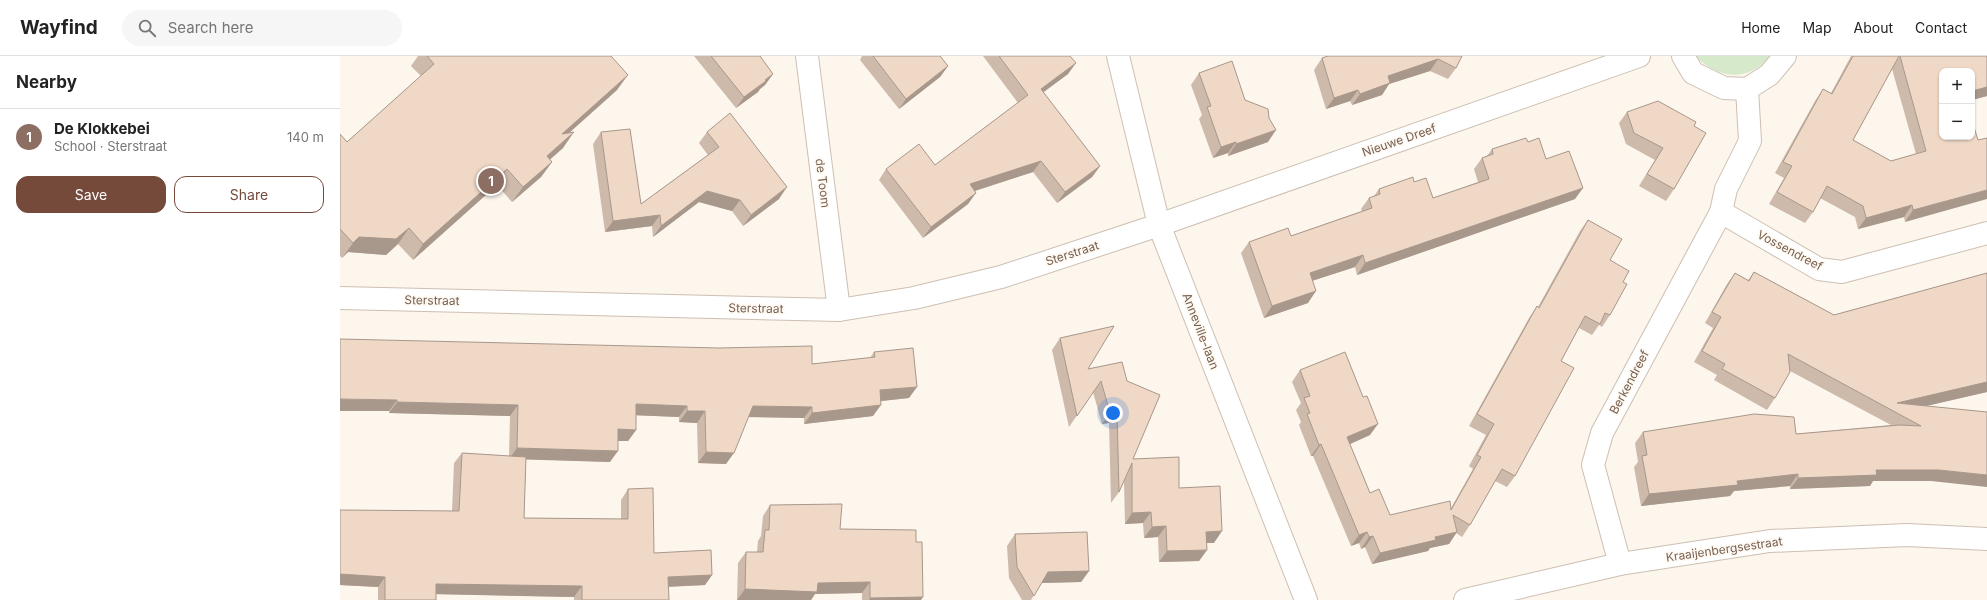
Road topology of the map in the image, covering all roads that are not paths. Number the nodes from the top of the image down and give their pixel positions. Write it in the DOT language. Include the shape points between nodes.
graph roads {
  1 [pos="807,56"];
  2 [pos="1118,56"];
  3 [pos="1639,56"];
  4 [pos="1683,56"];
  5 [pos="1784,56"];
  6 [pos="1747,89"];
  7 [pos="1721,212"];
  8 [pos="1159,225"];
  9 [pos="1987,233"];
  10 [pos="340,298"];
  11 [pos="839,310"];
  12 [pos="1987,539"];
  13 [pos="1620,564"];
  14 [pos="1306,600"];
  15 [pos="1464,600"];
  1 -- 11 [label="street, de Toom"];
  2 -- 8 [label="street, Anneville-laan"];
  3 -- 8 [label="street, Nieuwe Dreef"];
  4 -- 6 [label="street" via="1693,73 1724,88"];
  5 -- 6 [label="street" via="1769,75"];
  6 -- 7 [label="street" via="1750,140 1726,189"];
  7 -- 9 [label="street, Vossendreef" via="1819,269 1842,272"];
  7 -- 13 [label="street, Berkendreef" via="1602,433 1594,465"];
  8 -- 11 [label="street, Sterstraat" via="1001,277 914,298"];
  8 -- 14 [label="street, Anneville-laan"];
  10 -- 11 [label="street, Sterstraat"];
  12 -- 13 [label="street, Kraaijenbergsestraat" via="1907,535 1770,542"];
  13 -- 15 [label="street, Kraaijenbergsestraat"];
}
